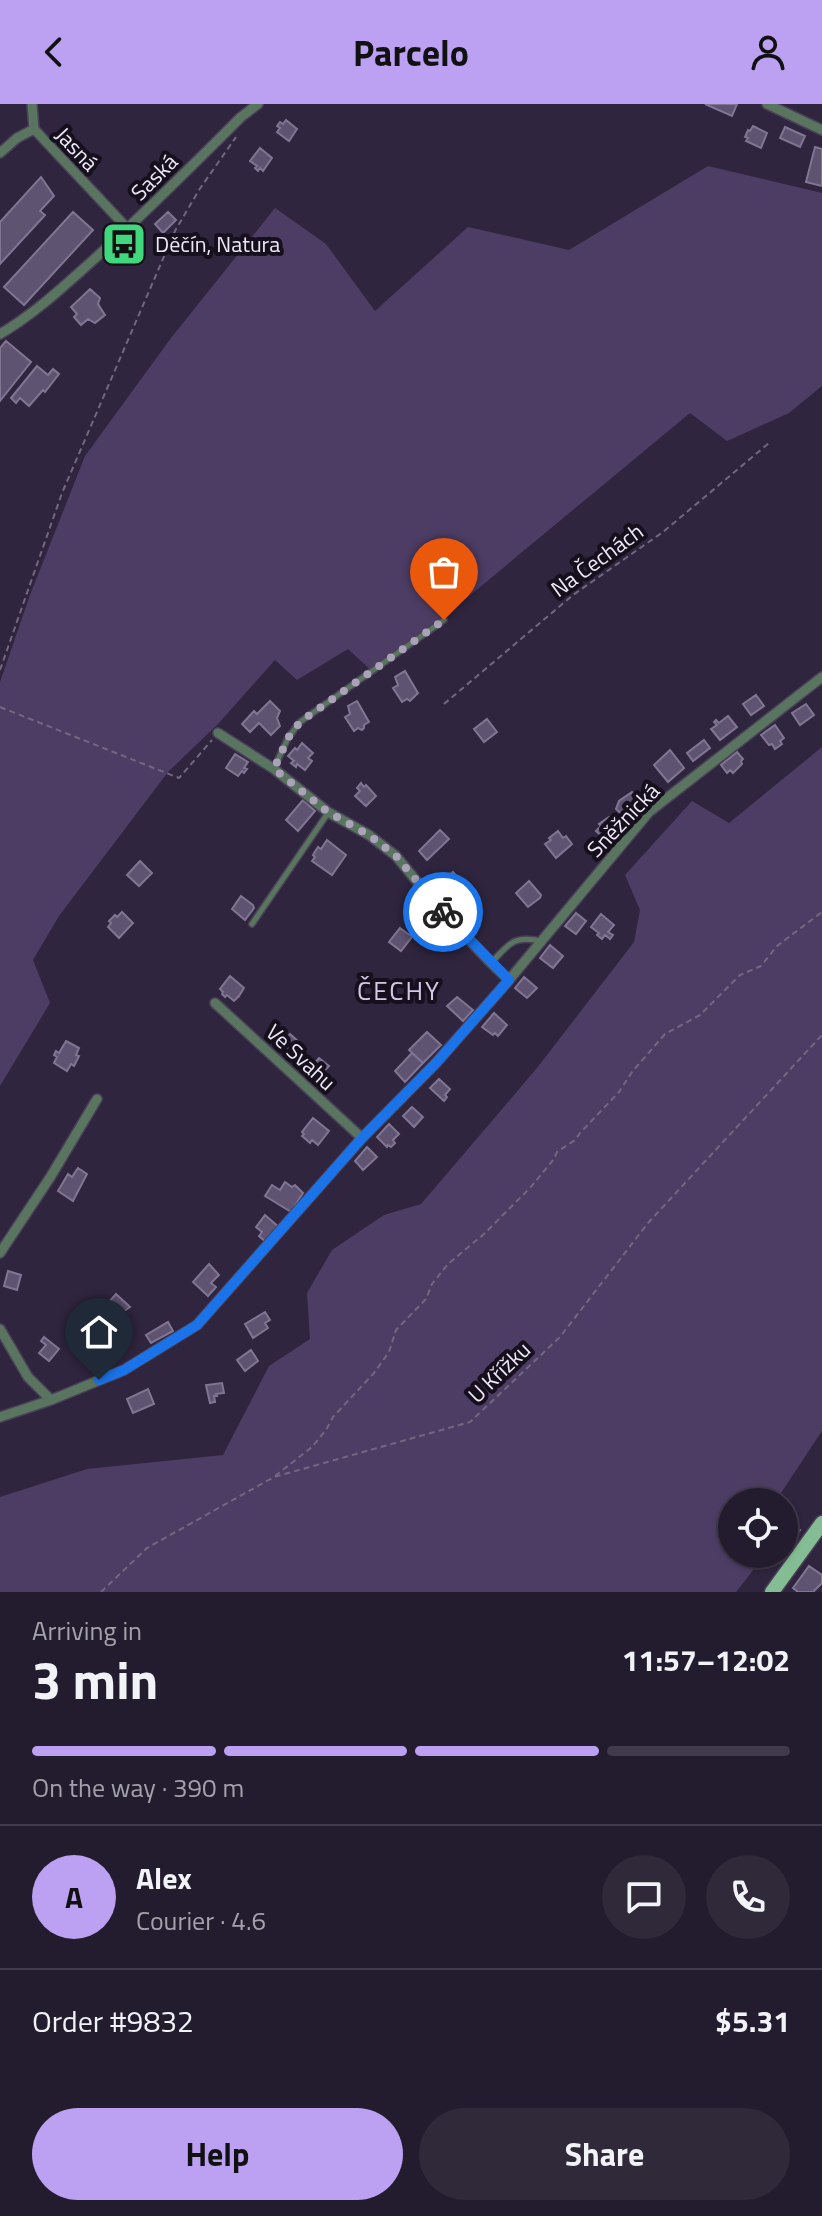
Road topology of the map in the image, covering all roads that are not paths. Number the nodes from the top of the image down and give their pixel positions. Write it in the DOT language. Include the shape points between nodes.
graph roads {
  1 [pos="32,104"];
  2 [pos="258,104"];
  3 [pos="767,104"];
  4 [pos="34,129"];
  5 [pos="822,130"];
  6 [pos="0,153"];
  7 [pos="128,229"];
  8 [pos="0,334"];
  9 [pos="444,620"];
  10 [pos="822,677"];
  11 [pos="218,733"];
  12 [pos="274,769"];
  13 [pos="328,812"];
  14 [pos="252,924"];
  15 [pos="542,942"];
  16 [pos="491,963"];
  17 [pos="509,980"];
  18 [pos="215,1003"];
  19 [pos="97,1099"];
  20 [pos="362,1138"];
  21 [pos="0,1253"];
  22 [pos="0,1329"];
  23 [pos="51,1400"];
  24 [pos="0,1417"];
  25 [pos="822,1523"];
  26 [pos="772,1592"];
  1 -- 4 [label="street, Jasná"];
  2 -- 7 [label="street, Saská"];
  3 -- 5 [label="street"];
  4 -- 6 [label="street, Jasná"];
  4 -- 7 [label="street, Jasná"];
  7 -- 8 [label="street, Saská" via="47,301"];
  9 -- 12 [label="lane" via="300,722"];
  10 -- 15 [label="street, Sněžnická" via="649,812"];
  11 -- 12 [label="street"];
  12 -- 13 [label="street"];
  13 -- 14 [label="lane"];
  13 -- 16 [label="street" via="396,856"];
  15 -- 16 [label="lane" via="513,940"];
  15 -- 17 [label="street, Sněžnická"];
  16 -- 17 [label="street"];
  17 -- 20 [label="street, Sněžnická"];
  18 -- 20 [label="street, Ve Svahu"];
  19 -- 21 [label="street"];
  20 -- 23 [label="street, Sněžnická" via="197,1325 124,1370"];
  22 -- 23 [label="street" via="28,1377"];
  23 -- 24 [label="street, Sněžnická"];
  25 -- 26 [label="main road"];
}
